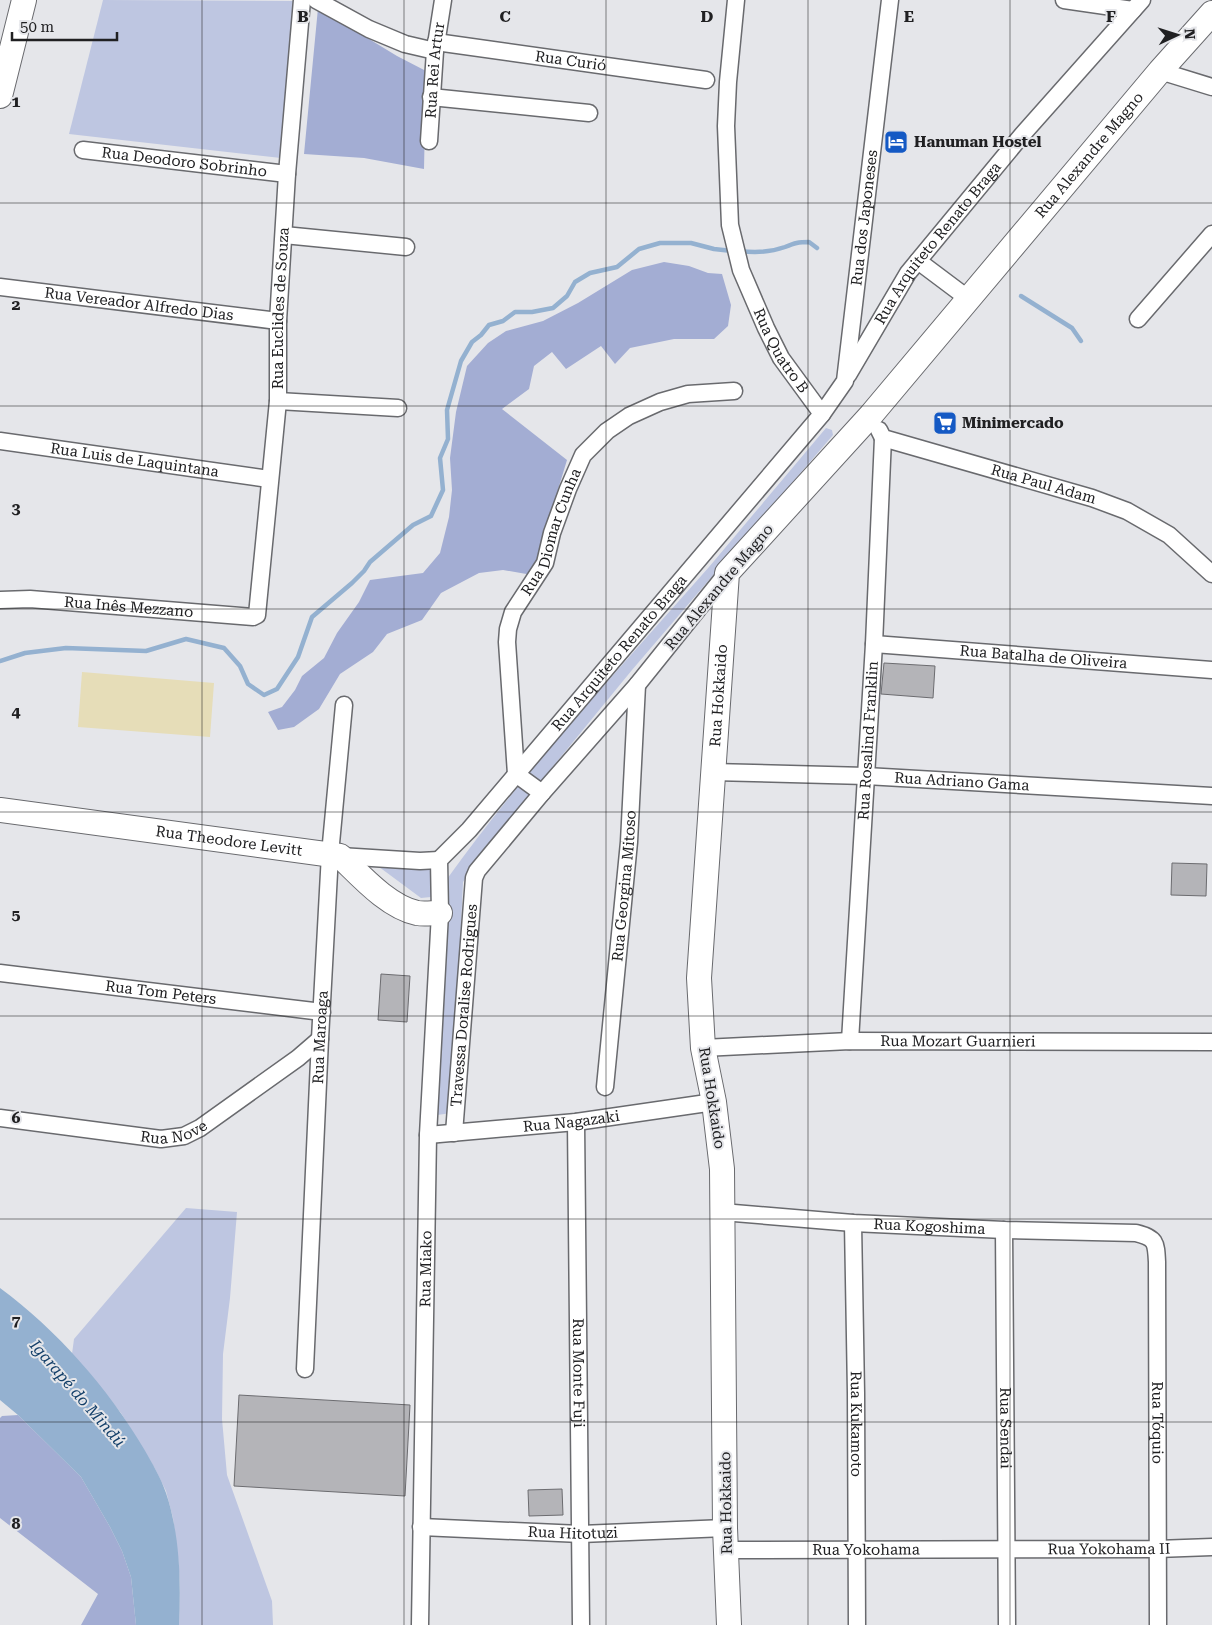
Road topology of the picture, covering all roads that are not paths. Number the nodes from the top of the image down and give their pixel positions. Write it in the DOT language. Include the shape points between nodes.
graph roads {
  1 [pos="24,0"];
  2 [pos="302,0"];
  3 [pos="316,0"];
  4 [pos="443,0"];
  5 [pos="736,0"];
  6 [pos="890,0"];
  7 [pos="1064,0"];
  8 [pos="1138,5"];
  9 [pos="1212,14"];
  10 [pos="436,47"];
  11 [pos="1160,71"];
  12 [pos="706,80"];
  13 [pos="1212,87"];
  14 [pos="0,96"];
  15 [pos="431,97"];
  16 [pos="589,113"];
  17 [pos="429,141"];
  18 [pos="83,150"];
  19 [pos="287,174"];
  20 [pos="1212,234"];
  21 [pos="284,235"];
  22 [pos="406,247"];
  23 [pos="918,261"];
  24 [pos="0,287"];
  25 [pos="970,300"];
  26 [pos="1138,318"];
  27 [pos="278,321"];
  28 [pos="845,381"];
  29 [pos="734,391"];
  30 [pos="278,401"];
  31 [pos="398,408"];
  32 [pos="826,408"];
  33 [pos="871,415"];
  34 [pos="883,438"];
  35 [pos="0,440"];
  36 [pos="269,479"];
  37 [pos="727,573"];
  38 [pos="1212,574"];
  39 [pos="0,600"];
  40 [pos="257,615"];
  41 [pos="874,644"];
  42 [pos="1212,670"];
  43 [pos="637,685"];
  44 [pos="344,705"];
  45 [pos="712,772"];
  46 [pos="516,774"];
  47 [pos="866,776"];
  48 [pos="542,793"];
  49 [pos="1212,796"];
  50 [pos="0,810"];
  51 [pos="335,855"];
  52 [pos="439,860"];
  53 [pos="474,878"];
  54 [pos="440,913"];
  55 [pos="0,973"];
  56 [pos="322,1012"];
  57 [pos="320,1039"];
  58 [pos="850,1042"];
  59 [pos="1212,1042"];
  60 [pos="703,1048"];
  61 [pos="605,1086"];
  62 [pos="714,1102"];
  63 [pos="0,1118"];
  64 [pos="576,1122"];
  65 [pos="454,1133"];
  66 [pos="428,1135"];
  67 [pos="722,1212"];
  68 [pos="853,1223"];
  69 [pos="1004,1230"];
  70 [pos="1136,1233"];
  71 [pos="305,1368"];
  72 [pos="421,1527"];
  73 [pos="582,1534"];
  74 [pos="726,1539"];
  75 [pos="1212,1547"];
  76 [pos="857,1549"];
  77 [pos="1006,1549"];
  78 [pos="1157,1549"];
  79 [pos="420,1625"];
  80 [pos="581,1625"];
  81 [pos="728,1625"];
  82 [pos="856,1625"];
  83 [pos="1007,1625"];
  84 [pos="1158,1625"];
  1 -- 14 [label="street"];
  2 -- 19 [label="street, Rua Euclides de Souza"];
  3 -- 10 [label="street, Rua Curió" via="404,44"];
  4 -- 10 [label="street, Rua Rei Artur"];
  5 -- 32 [label="street, Rua Quatro B" via="726,126 730,225 746,284 781,358"];
  6 -- 28 [label="street, Rua dos Japoneses"];
  7 -- 8 [label="street"];
  8 -- 23 [label="street, Rua Arquiteto Renato Braga" via="1022,135"];
  9 -- 11 [label="street, Rua Alexandre Magno"];
  10 -- 12 [label="street, Rua Curió"];
  10 -- 15 [label="street, Rua Rei Artur"];
  11 -- 13 [label="street"];
  11 -- 25 [label="street, Rua Alexandre Magno"];
  15 -- 16 [label="street"];
  15 -- 17 [label="street, Rua Rei Artur"];
  18 -- 19 [label="street, Rua Deodoro Sobrinho"];
  19 -- 21 [label="street, Rua Euclides de Souza"];
  20 -- 26 [label="street"];
  21 -- 22 [label="street"];
  21 -- 27 [label="street, Rua Euclides de Souza"];
  23 -- 25 [label="street"];
  23 -- 28 [label="street, Rua Arquiteto Renato Braga"];
  24 -- 27 [label="street, Rua Vereador Alfredo Dias"];
  25 -- 33 [label="street, Rua Alexandre Magno"];
  27 -- 30 [label="street, Rua Euclides de Souza"];
  28 -- 32 [label="street, Rua dos Japoneses"];
  29 -- 46 [label="street, Rua Diomar Cunha" via="688,394 660,402 629,416 607,431 583,455 552,533 545,563 516,607 508,629"];
  30 -- 31 [label="street"];
  30 -- 36 [label="street, Rua Euclides de Souza"];
  32 -- 46 [label="street, Rua Arquiteto Renato Braga"];
  33 -- 34 [label="street"];
  33 -- 37 [label="street, Rua Alexandre Magno"];
  34 -- 38 [label="street, Rua Paul Adam" via="1127,511 1169,535"];
  34 -- 41 [label="street, Rua Rosalind Franklin"];
  35 -- 36 [label="street, Rua Luis de Laquintana"];
  36 -- 40 [label="street, Rua Euclides de Souza"];
  37 -- 43 [label="street, Rua Alexandre Magno"];
  37 -- 45 [label="street, Rua Hokkaido"];
  39 -- 40 [label="street, Rua Inês Mezzano" via="30,599"];
  41 -- 42 [label="street, Rua Batalha de Oliveira"];
  41 -- 47 [label="street, Rua Rosalind Franklin"];
  43 -- 48 [label="street, Rua Alexandre Magno"];
  43 -- 61 [label="street, Rua Georgina Mitoso" via="628,842"];
  44 -- 51 [label="street, Rua Maroaga"];
  45 -- 47 [label="street, Rua Adriano Gama"];
  45 -- 60 [label="street, Rua Hokkaido" via="699,978"];
  46 -- 48 [label="street"];
  46 -- 52 [label="street, Rua Arquiteto Renato Braga"];
  47 -- 49 [label="street, Rua Adriano Gama"];
  47 -- 58 [label="street, Rua Rosalind Franklin"];
  48 -- 53 [label="street, Rua Alexandre Magno"];
  50 -- 51 [label="street, Rua Theodore Levitt"];
  51 -- 52 [label="street"];
  51 -- 54 [label="street" via="400,907 420,913"];
  51 -- 56 [label="street, Rua Maroaga"];
  52 -- 54 [label="street"];
  53 -- 65 [label="street, Travessa Doralise Rodrigues"];
  54 -- 66 [label="street, Rua Miako"];
  55 -- 56 [label="street, Rua Tom Peters"];
  56 -- 57 [label="street, Rua Maroaga"];
  57 -- 63 [label="street, Rua Nove" via="200,1128 176,1138 161,1139"];
  57 -- 71 [label="street, Rua Maroaga"];
  58 -- 59 [label="street, Rua Mozart Guarnieri"];
  58 -- 60 [label="street, Rua Mozart Guarnieri"];
  60 -- 62 [label="street, Rua Hokkaido"];
  62 -- 64 [label="street, Rua Nagazaki"];
  62 -- 67 [label="street, Rua Hokkaido" via="722,1169"];
  64 -- 65 [label="street, Rua Nagazaki"];
  64 -- 73 [label="street, Rua Monte Fuji"];
  65 -- 66 [label="street, Rua Nagazaki"];
  66 -- 72 [label="street, Rua Miako"];
  67 -- 68 [label="street, Rua Kogoshima"];
  67 -- 74 [label="street, Rua Hokkaido"];
  68 -- 69 [label="street, Rua Kogoshima"];
  68 -- 76 [label="street, Rua Kukamoto"];
  69 -- 70 [label="street, Rua Kogoshima"];
  69 -- 77 [label="street, Rua Sendai"];
  70 -- 78 [label="street, Rua Tóquio" via="1149,1236 1156,1248"];
  72 -- 73 [label="street, Rua Hitotuzi"];
  72 -- 79 [label="street, Rua Miako"];
  73 -- 74 [label="street, Rua Hitotuzi"];
  73 -- 80 [label="street, Rua Monte Fuji"];
  74 -- 76 [label="street, Rua Yokohama"];
  74 -- 81 [label="street, Rua Hokkaido"];
  75 -- 78 [label="street, Rua Yokohama II"];
  76 -- 77 [label="street, Rua Yokohama"];
  76 -- 82 [label="street, Rua Kukamoto"];
  77 -- 78 [label="street, Rua Yokohama II"];
  77 -- 83 [label="street, Rua Sendai"];
  78 -- 84 [label="street, Rua Tóquio"];
}
